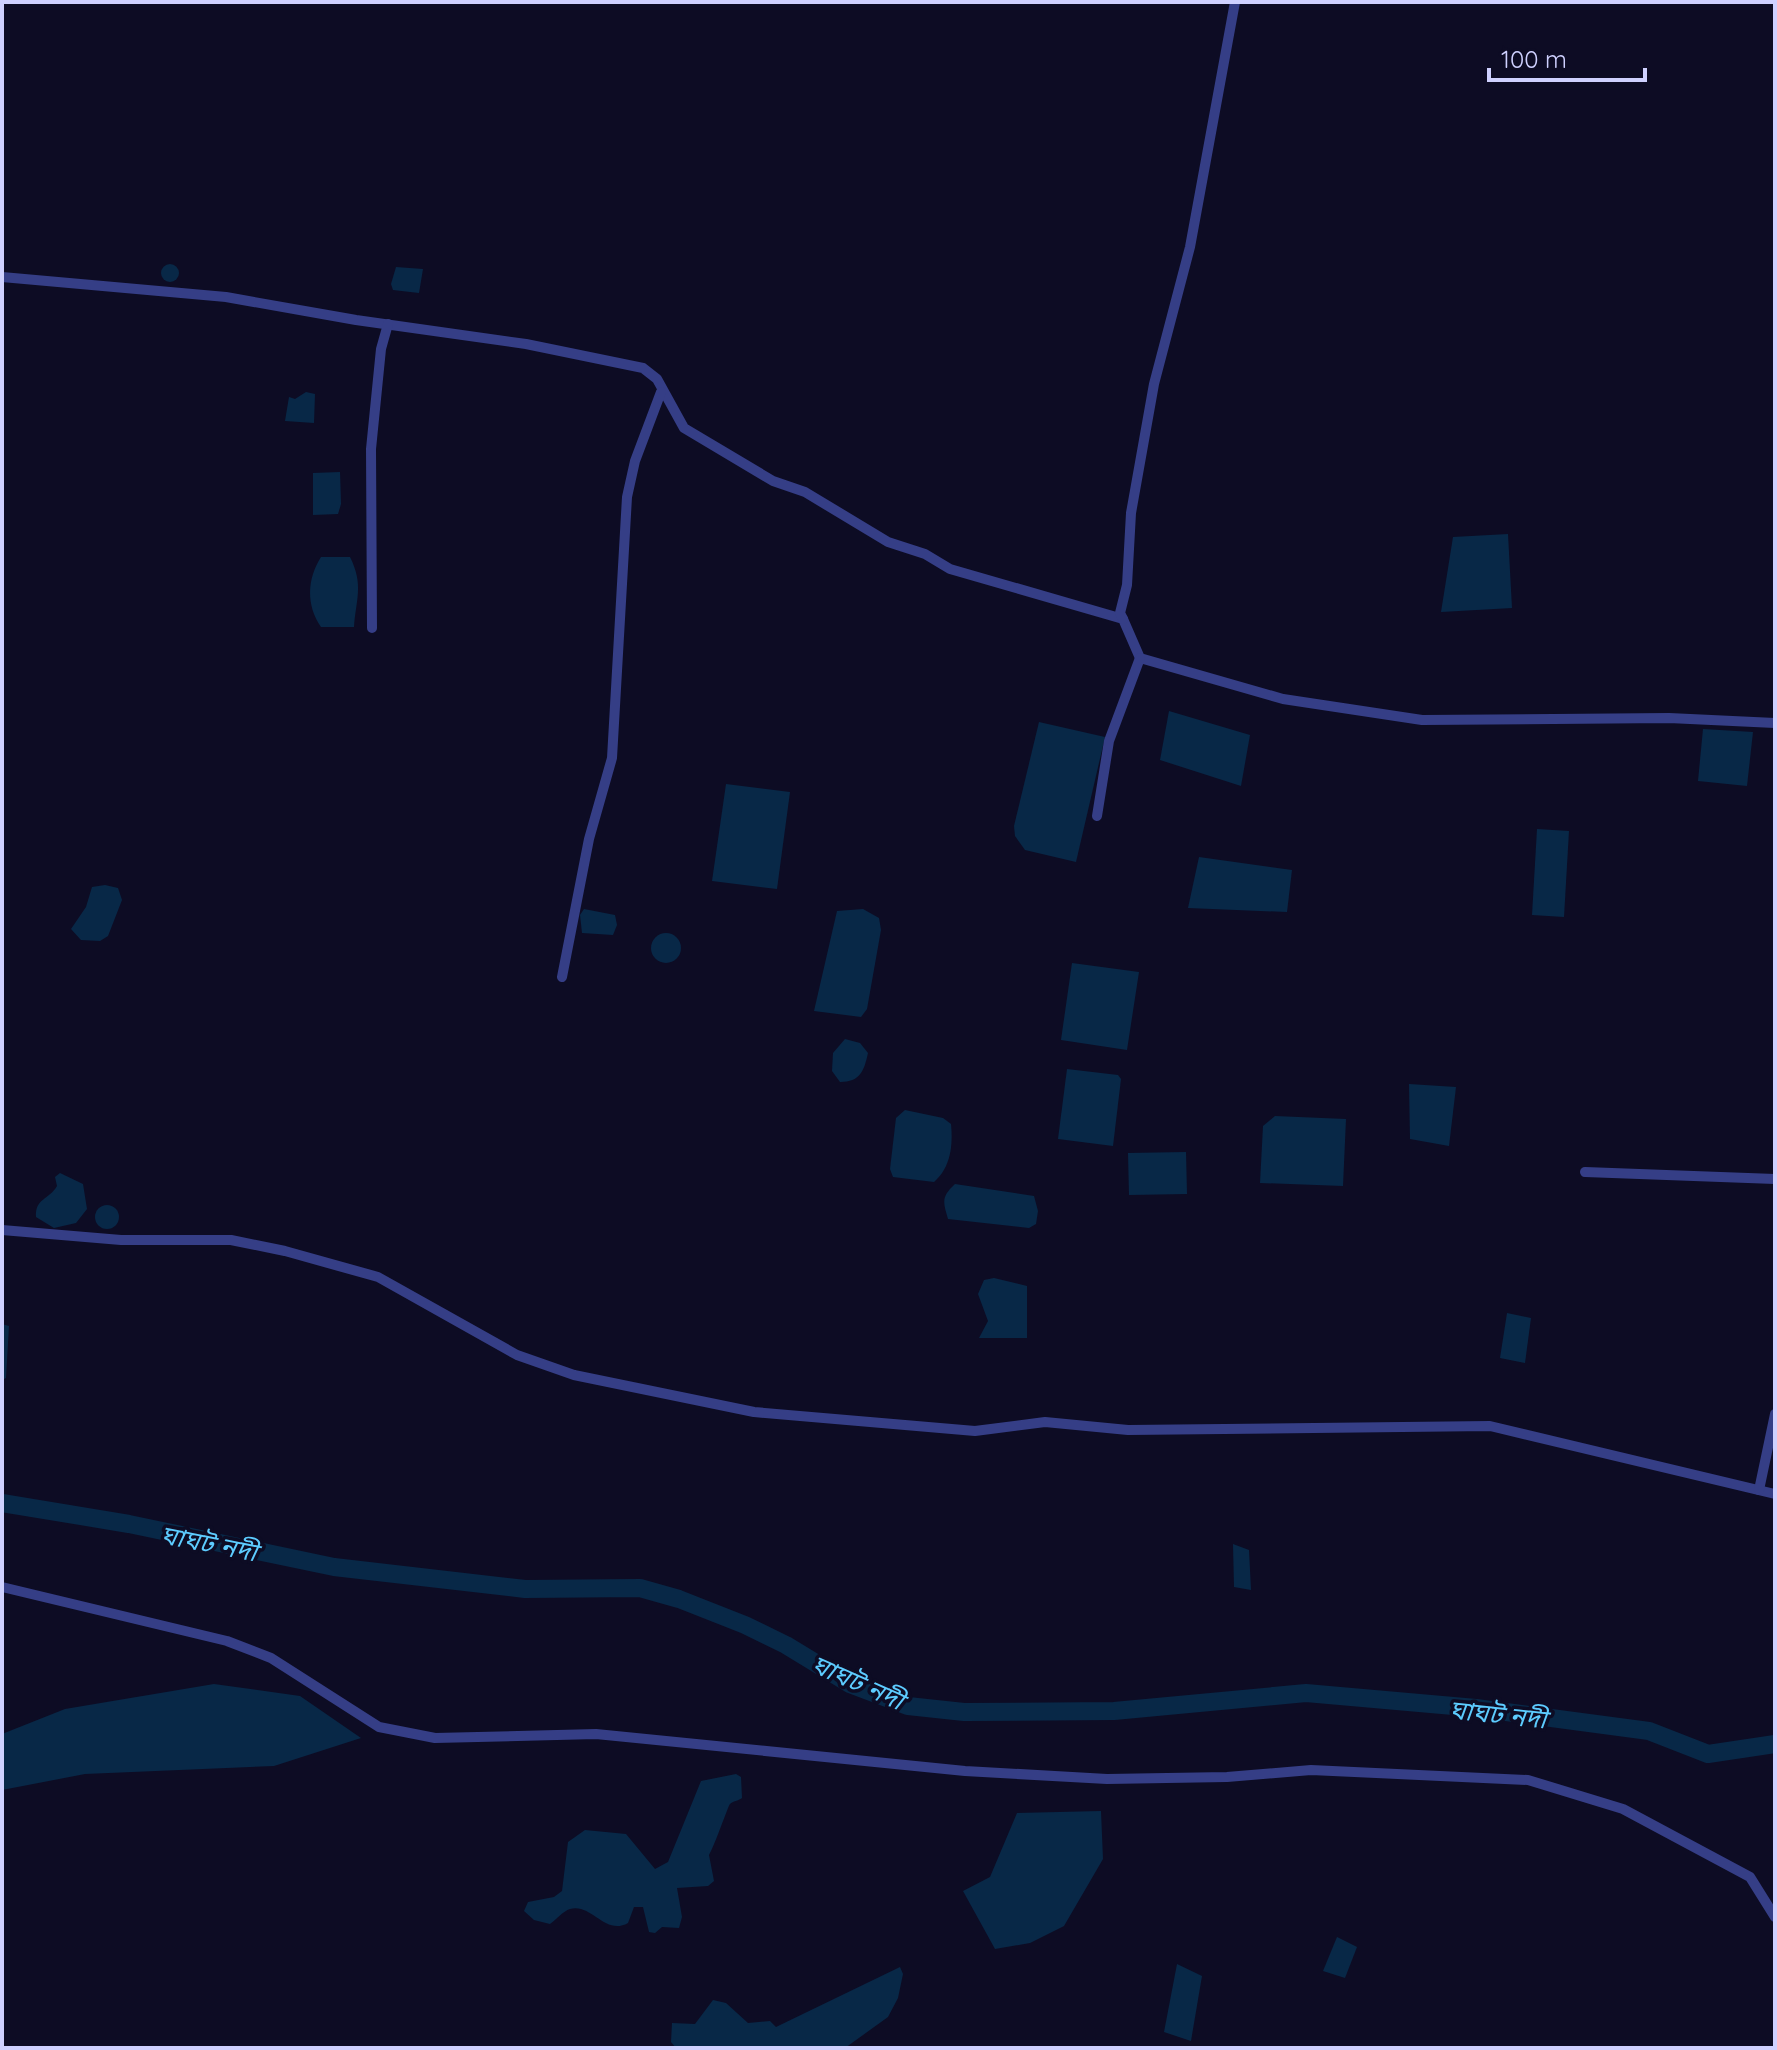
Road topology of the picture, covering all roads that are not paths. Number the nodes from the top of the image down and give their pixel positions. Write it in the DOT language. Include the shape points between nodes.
graph roads {
  1 [pos="1235,2"];
  2 [pos="2,277"];
  3 [pos="388,324"];
  4 [pos="661,392"];
  5 [pos="1123,619"];
  6 [pos="372,628"];
  7 [pos="1140,658"];
  8 [pos="1775,723"];
  9 [pos="1097,816"];
  10 [pos="562,977"];
  11 [pos="1585,1172"];
  12 [pos="1775,1179"];
  13 [pos="2,1230"];
  14 [pos="1775,1414"];
  15 [pos="1759,1490"];
  16 [pos="1775,1494"];
  17 [pos="2,1587"];
  18 [pos="1775,1917"];
  1 -- 5 [label="street" via="1190,247 1154,384 1133,499"];
  2 -- 3 [label="street" via="226,297"];
  3 -- 4 [label="street" via="623,361 657,379"];
  3 -- 6 [label="street" via="371,449"];
  4 -- 5 [label="street" via="684,428 888,542 950,569"];
  4 -- 10 [label="street" via="627,497 612,758 589,839"];
  5 -- 7 [label="street"];
  7 -- 8 [label="street" via="1283,699 1422,720 1669,718"];
  7 -- 9 [label="street" via="1109,741"];
  11 -- 12 [label="street"];
  13 -- 15 [label="street" via="121,1240 231,1240 285,1251 378,1277 517,1355 574,1375 754,1412 975,1431 1045,1422 1128,1430 1490,1426"];
  14 -- 15 [label="street"];
  15 -- 16 [label="street"];
  17 -- 18 [label="street" via="227,1641 271,1658 379,1727 435,1738 596,1734 965,1771 1107,1779 1311,1770 1528,1780 1623,1809 1750,1877"];
}
